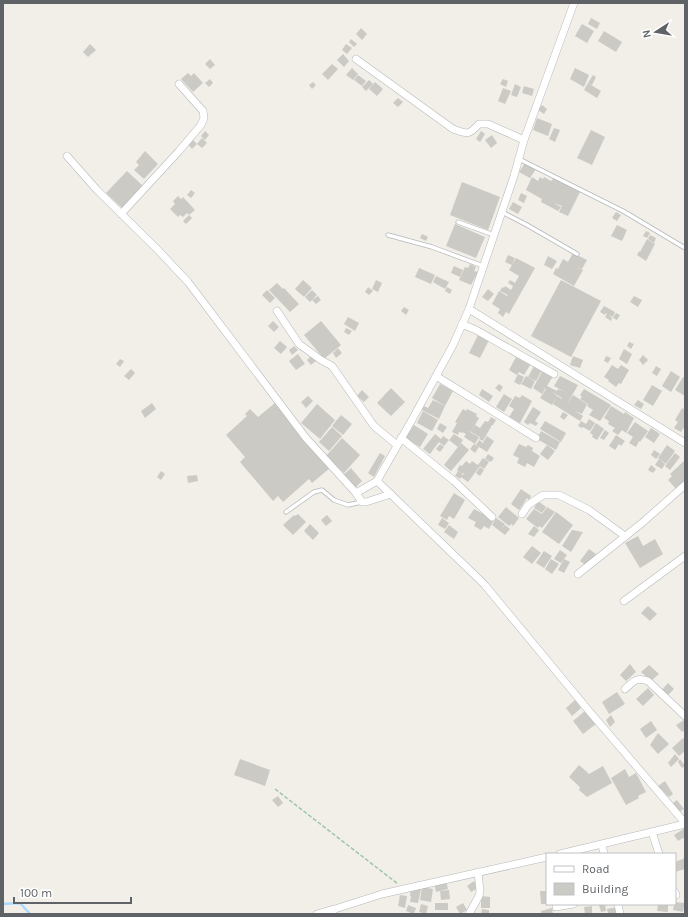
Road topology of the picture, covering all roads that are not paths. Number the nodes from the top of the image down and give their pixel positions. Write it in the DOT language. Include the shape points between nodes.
graph roads {
  1 [pos="574,3"];
  2 [pos="356,59"];
  3 [pos="179,84"];
  4 [pos="524,140"];
  5 [pos="67,156"];
  6 [pos="519,159"];
  7 [pos="502,212"];
  8 [pos="121,214"];
  9 [pos="458,222"];
  10 [pos="388,235"];
  11 [pos="494,235"];
  12 [pos="685,248"];
  13 [pos="577,254"];
  14 [pos="483,266"];
  15 [pos="469,309"];
  16 [pos="277,311"];
  17 [pos="462,324"];
  18 [pos="554,374"];
  19 [pos="436,376"];
  20 [pos="402,438"];
  21 [pos="536,438"];
  22 [pos="685,443"];
  23 [pos="397,446"];
  24 [pos="377,481"];
  25 [pos="685,485"];
  26 [pos="356,493"];
  27 [pos="391,494"];
  28 [pos="362,502"];
  29 [pos="286,512"];
  30 [pos="522,514"];
  31 [pos="492,517"];
  32 [pos="625,536"];
  33 [pos="685,556"];
  34 [pos="578,574"];
  35 [pos="624,601"];
  36 [pos="624,688"];
  37 [pos="685,716"];
  38 [pos="685,824"];
  39 [pos="652,832"];
  40 [pos="602,845"];
  41 [pos="569,853"];
  42 [pos="604,853"];
  43 [pos="659,853"];
  44 [pos="546,857"];
  45 [pos="478,872"];
  46 [pos="567,905"];
  47 [pos="556,907"];
  48 [pos="332,911"];
  49 [pos="317,914"];
  50 [pos="469,914"];
  1 -- 4 [label="street"];
  2 -- 4 [label="street" via="453,129 466,133 473,131 479,124 488,124"];
  3 -- 8 [label="street" via="202,111 204,118 179,151"];
  4 -- 6 [label="street"];
  5 -- 8 [label="street"];
  6 -- 7 [label="street"];
  6 -- 12 [label="lane" via="623,211"];
  7 -- 11 [label="street"];
  7 -- 13 [label="lane"];
  8 -- 26 [label="street" via="188,282 306,438"];
  9 -- 11 [label="lane"];
  10 -- 14 [label="lane" via="432,247"];
  11 -- 14 [label="street"];
  14 -- 15 [label="street"];
  15 -- 17 [label="street"];
  15 -- 22 [label="street"];
  16 -- 23 [label="street" via="299,344 332,366 374,426"];
  17 -- 18 [label="street"];
  17 -- 19 [label="street"];
  19 -- 20 [label="street"];
  19 -- 21 [label="street"];
  20 -- 23 [label="street"];
  20 -- 31 [label="street"];
  23 -- 24 [label="street"];
  24 -- 26 [label="street"];
  24 -- 27 [label="street"];
  25 -- 32 [label="street"];
  26 -- 28 [label="street"];
  27 -- 28 [label="street"];
  27 -- 38 [label="street" via="484,584"];
  28 -- 29 [label="lane" via="348,505 334,500 322,490 314,492"];
  30 -- 32 [label="street" via="528,505 543,495 558,495 588,510"];
  32 -- 34 [label="street"];
  33 -- 35 [label="street"];
  36 -- 37 [label="street" via="636,680 648,681"];
  38 -- 39 [label="street"];
  39 -- 40 [label="street"];
  39 -- 43 [label="street"];
  40 -- 41 [label="street"];
  40 -- 42 [label="street"];
  44 -- 45 [label="street"];
  45 -- 48 [label="street" via="404,888"];
  45 -- 50 [label="street" via="479,896"];
  46 -- 47 [label="street"];
  48 -- 49 [label="street"];
}
